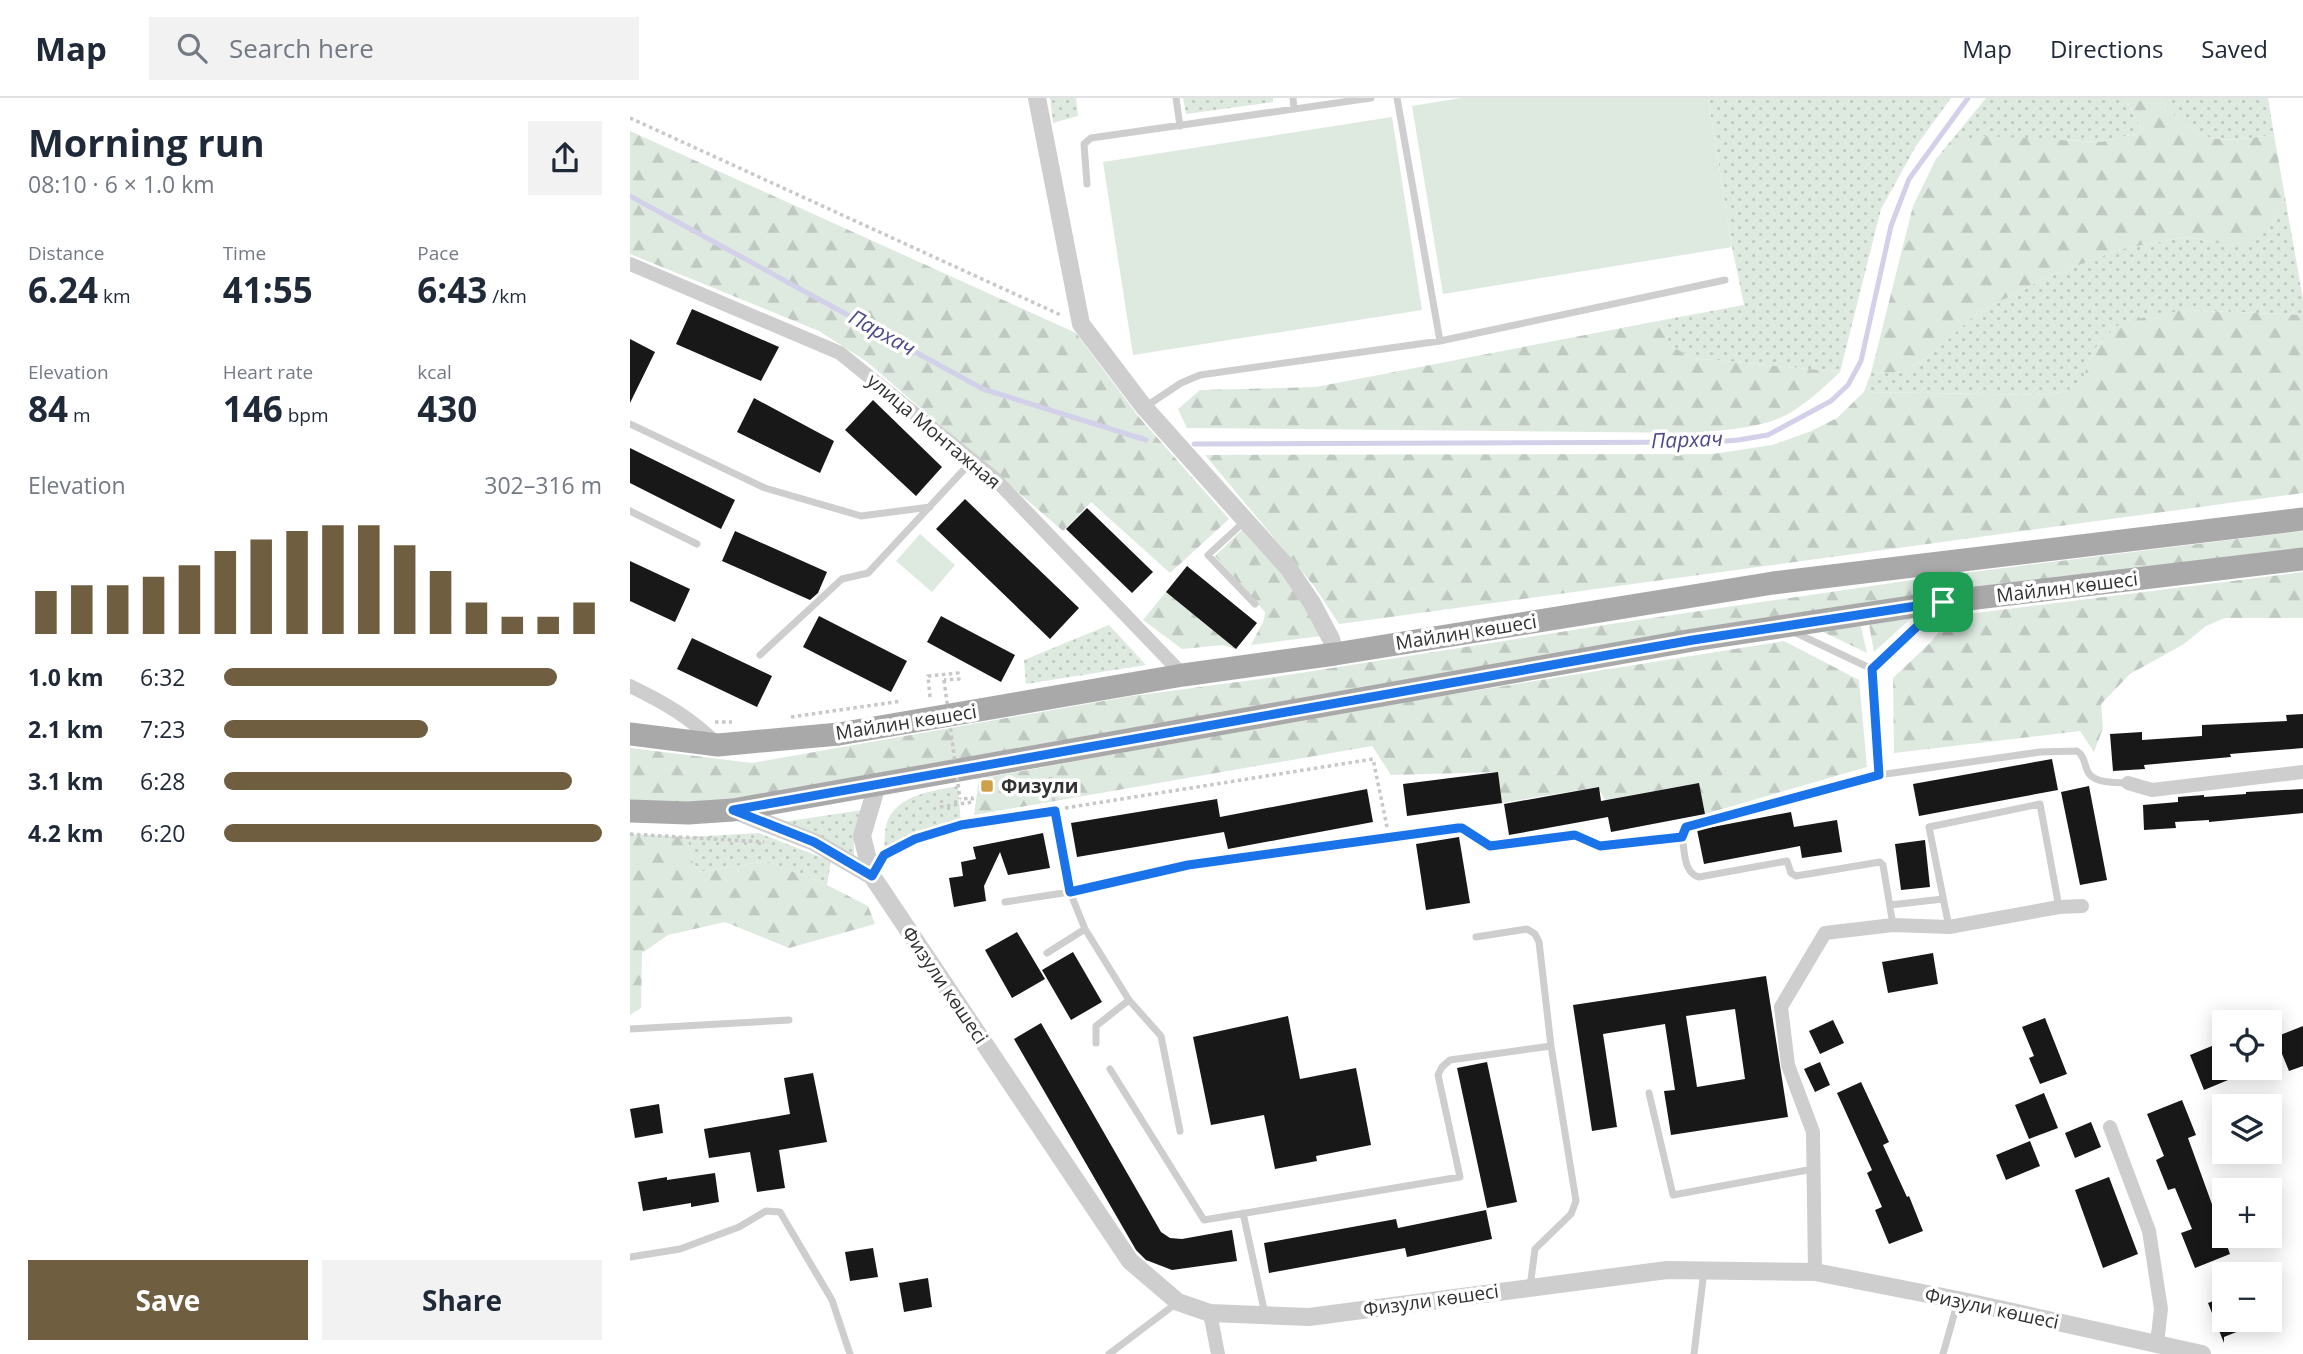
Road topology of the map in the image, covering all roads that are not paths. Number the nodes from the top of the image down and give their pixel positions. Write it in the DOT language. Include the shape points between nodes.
graph roads {
  1 [pos="1037,98"];
  2 [pos="1176,98"];
  3 [pos="1293,98"];
  4 [pos="1371,98"];
  5 [pos="1397,98"];
  6 [pos="1294,109"];
  7 [pos="1180,126"];
  8 [pos="1087,184"];
  9 [pos="630,264"];
  10 [pos="1725,280"];
  11 [pos="1440,341"];
  12 [pos="1144,407"];
  13 [pos="630,424"];
  14 [pos="972,461"];
  15 [pos="930,507"];
  16 [pos="630,511"];
  17 [pos="2303,519"];
  18 [pos="1245,520"];
  19 [pos="696,544"];
  20 [pos="2303,559"];
  21 [pos="1943,602"];
  22 [pos="1255,604"];
  23 [pos="1781,626"];
  24 [pos="1335,654"];
  25 [pos="760,655"];
  26 [pos="1872,669"];
  27 [pos="1183,675"];
  28 [pos="630,686"];
  29 [pos="630,734"];
  30 [pos="718,745"];
  31 [pos="2303,772"];
  32 [pos="1879,775"];
  33 [pos="2128,783"];
  34 [pos="877,785"];
  35 [pos="733,810"];
  36 [pos="630,811"];
  37 [pos="1055,811"];
  38 [pos="1682,837"];
  39 [pos="872,876"];
  40 [pos="1070,892"];
  41 [pos="1943,899"];
  42 [pos="1004,902"];
  43 [pos="1890,905"];
  44 [pos="2059,906"];
  45 [pos="2082,906"];
  46 [pos="1893,925"];
  47 [pos="1949,927"];
  48 [pos="1085,929"];
  49 [pos="1476,937"];
  50 [pos="1047,953"];
  51 [pos="1129,1000"];
  52 [pos="789,1020"];
  53 [pos="630,1030"];
  54 [pos="1096,1043"];
  55 [pos="1551,1046"];
  56 [pos="1110,1069"];
  57 [pos="1649,1093"];
  58 [pos="2110,1126"];
  59 [pos="1180,1131"];
  60 [pos="1813,1169"];
  61 [pos="1243,1213"];
  62 [pos="630,1256"];
  63 [pos="1704,1271"];
  64 [pos="1815,1272"];
  65 [pos="1530,1287"];
  66 [pos="1958,1300"];
  67 [pos="1178,1302"];
  68 [pos="1210,1313"];
  69 [pos="1265,1315"];
  70 [pos="2156,1349"];
  71 [pos="850,1354"];
  72 [pos="1109,1354"];
  73 [pos="1218,1354"];
  74 [pos="1695,1354"];
  75 [pos="1943,1354"];
  76 [pos="2202,1354"];
  1 -- 12 [label="street" via="1081,324"];
  2 -- 7 [label="lane"];
  3 -- 6 [label="lane"];
  4 -- 6 [label="lane"];
  5 -- 11 [label="lane"];
  6 -- 7 [label="lane"];
  7 -- 8 [label="lane" via="1088,140 1084,144"];
  9 -- 14 [label="street, улица Монтажная" via="840,354"];
  10 -- 11 [label="lane"];
  11 -- 12 [label="lane" via="1200,376"];
  12 -- 18 [label="street"];
  13 -- 15 [label="lane" via="765,488 861,516"];
  14 -- 15 [label="lane"];
  14 -- 27 [label="street, улица Монтажная" via="994,478"];
  15 -- 25 [label="lane" via="868,573 842,579"];
  16 -- 19 [label="lane"];
  17 -- 24 [label="main road, Майлин көшесі" via="1773,583"];
  18 -- 22 [label="lane" via="1208,555"];
  18 -- 24 [label="street" via="1312,603"];
  20 -- 21 [label="main road, Майлин көшесі"];
  21 -- 23 [label="main road, Майлин көшесі"];
  21 -- 26 [label="lane"];
  23 -- 26 [label="lane"];
  23 -- 34 [label="main road, Майлин көшесі"];
  24 -- 27 [label="main road, Майлин көшесі"];
  26 -- 32 [label="lane"];
  27 -- 30 [label="main road, Майлин көшесі" via="839,734"];
  28 -- 30 [label="street" via="695,723"];
  29 -- 30 [label="main road, Майлин көшесі"];
  31 -- 33 [label="street" via="2152,790"];
  32 -- 33 [label="lane" via="2077,751 2093,778"];
  32 -- 38 [label="lane" via="1686,827"];
  34 -- 35 [label="main road, Майлин көшесі"];
  34 -- 39 [label="street" via="862,836"];
  35 -- 36 [label="main road, Майлин көшесі"];
  35 -- 39 [label="street" via="814,842"];
  37 -- 40 [label="lane"];
  38 -- 40 [label="lane" via="1600,846 1575,835 1490,846 1458,828 1188,865"];
  38 -- 43 [label="lane" via="1688,870 1699,877 1787,861 1796,876 1881,862"];
  39 -- 67 [label="street, Физули көшесі" via="1130,1261"];
  40 -- 42 [label="lane"];
  40 -- 48 [label="lane"];
  41 -- 43 [label="lane"];
  41 -- 44 [label="lane" via="1931,825 2040,804"];
  41 -- 47 [label="lane"];
  43 -- 46 [label="lane"];
  44 -- 45 [label="street"];
  44 -- 47 [label="street"];
  46 -- 47 [label="street"];
  46 -- 60 [label="street" via="1825,933 1782,1007 1788,1065 1813,1132"];
  48 -- 50 [label="lane"];
  48 -- 51 [label="lane"];
  49 -- 55 [label="lane" via="1527,929 1535,934"];
  51 -- 54 [label="lane" via="1096,1026"];
  51 -- 59 [label="lane" via="1161,1036"];
  52 -- 53 [label="lane"];
  55 -- 61 [label="lane" via="1450,1060 1442,1067 1438,1075 1460,1177"];
  55 -- 65 [label="lane" via="1576,1202 1571,1214 1535,1249"];
  56 -- 61 [label="lane" via="1204,1220"];
  57 -- 60 [label="lane" via="1673,1195"];
  58 -- 70 [label="street" via="2149,1231 2161,1309"];
  60 -- 64 [label="street"];
  61 -- 69 [label="lane"];
  62 -- 71 [label="lane" via="680,1249 766,1211 780,1212 832,1300"];
  63 -- 64 [label="street, Физули көшесі"];
  63 -- 65 [label="street, Физули көшесі" via="1667,1270"];
  63 -- 74 [label="lane"];
  64 -- 66 [label="street, Физули көшесі"];
  65 -- 69 [label="street, Физули көшесі" via="1309,1317"];
  66 -- 70 [label="street, Физули көшесі"];
  66 -- 75 [label="lane"];
  67 -- 68 [label="street, Физули көшесі"];
  67 -- 72 [label="lane"];
  68 -- 69 [label="street, Физули көшесі"];
  68 -- 73 [label="street"];
  70 -- 76 [label="street, Физули көшесі"];
}
